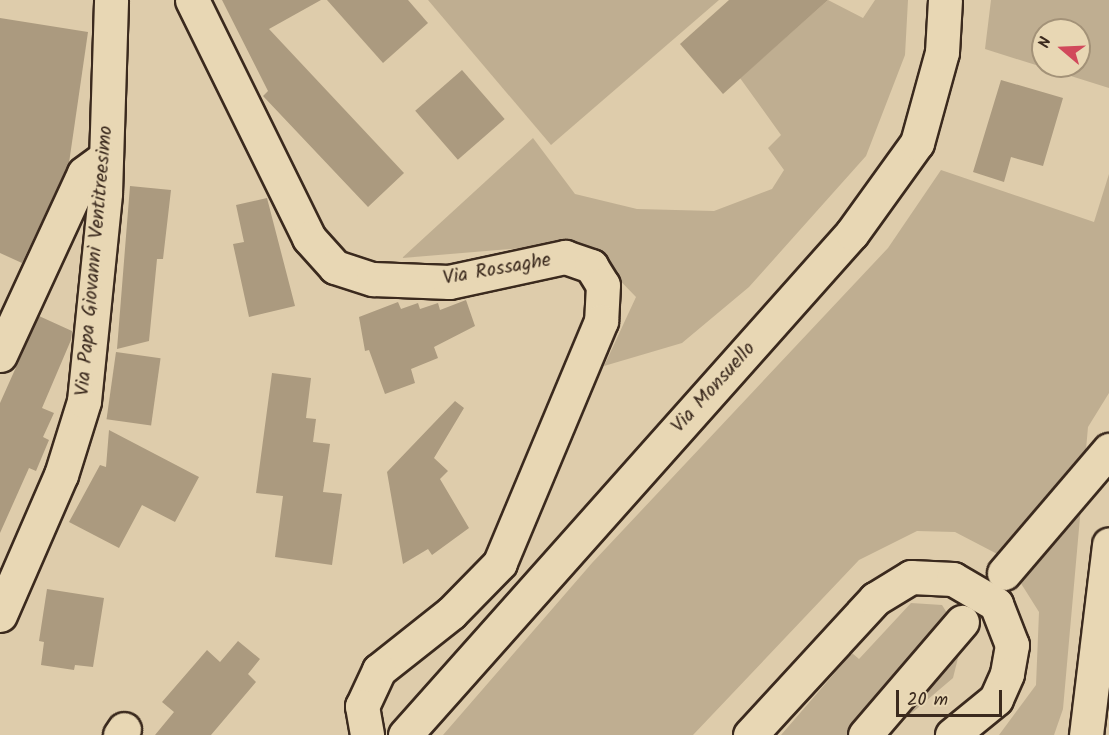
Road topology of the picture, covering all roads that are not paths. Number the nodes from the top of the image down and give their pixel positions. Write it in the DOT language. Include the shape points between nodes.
graph roads {
  1 [pos="111,0"];
  2 [pos="192,0"];
  3 [pos="945,0"];
  4 [pos="106,158"];
  5 [pos="0,355"];
  6 [pos="1109,450"];
  7 [pos="1109,544"];
  8 [pos="1004,573"];
  9 [pos="0,615"];
  10 [pos="962,622"];
  11 [pos="367,735"];
  12 [pos="405,735"];
  13 [pos="750,735"];
  14 [pos="865,735"];
  15 [pos="952,735"];
  16 [pos="1086,735"];
  1 -- 4 [label="street, Via Papa Giovanni Ventitreesimo"];
  2 -- 11 [label="street, Via Rossaghe" via="309,238 335,267 373,279 449,282 565,257 591,266 603,285 601,321 500,563 451,613 379,670 362,706"];
  3 -- 12 [label="street, Via Monsuello" via="942,52 917,142 852,233"];
  4 -- 5 [label="street" via="84,173"];
  4 -- 9 [label="street, Via Papa Giovanni Ventitreesimo" via="84,401 61,475"];
  6 -- 8 [label="street"];
  7 -- 16 [label="street"];
  10 -- 14 [label="street"];
  13 -- 15 [label="street" via="875,599 911,577 952,579 996,604 1012,645 1007,674 996,699"];
}
